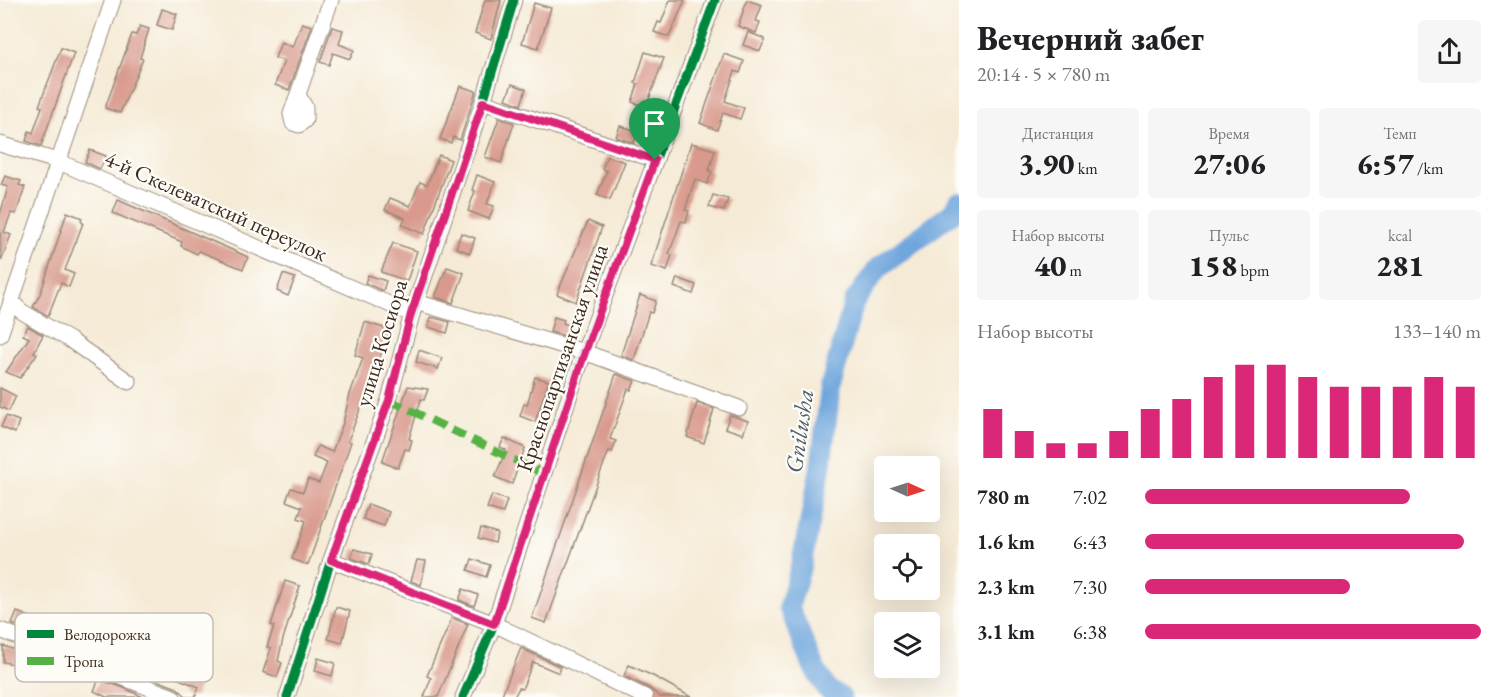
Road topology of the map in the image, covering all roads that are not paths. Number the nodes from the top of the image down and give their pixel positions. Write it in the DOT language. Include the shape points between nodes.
graph roads {
  1 [pos="113,0"];
  2 [pos="331,0"];
  3 [pos="514,0"];
  4 [pos="715,0"];
  5 [pos="296,100"];
  6 [pos="483,102"];
  7 [pos="0,144"];
  8 [pos="655,160"];
  9 [pos="57,162"];
  10 [pos="11,301"];
  11 [pos="414,308"];
  12 [pos="0,335"];
  13 [pos="585,352"];
  14 [pos="129,382"];
  15 [pos="739,408"];
  16 [pos="331,560"];
  17 [pos="494,624"];
  18 [pos="0,630"];
  19 [pos="15,636"];
  20 [pos="134,682"];
  21 [pos="173,697"];
  22 [pos="287,697"];
  23 [pos="463,697"];
  24 [pos="645,697"];
  1 -- 9 [label="street"];
  2 -- 5 [label="street"];
  3 -- 6 [label="street, улица Косиора"];
  4 -- 8 [label="street, Краснопартизанская улица"];
  6 -- 8 [label="street"];
  6 -- 11 [label="street, улица Косиора"];
  7 -- 9 [label="street, 4-й Скелеватский переулок"];
  8 -- 13 [label="street, Краснопартизанская улица"];
  9 -- 10 [label="street"];
  9 -- 11 [label="street, 4-й Скелеватский переулок"];
  10 -- 12 [label="street"];
  10 -- 14 [label="street"];
  11 -- 13 [label="street, 4-й Скелеватский переулок"];
  11 -- 16 [label="street, улица Косиора" via="389,400"];
  13 -- 15 [label="street, 4-й Скелеватский переулок"];
  13 -- 17 [label="street, Краснопартизанская улица"];
  16 -- 17 [label="street"];
  16 -- 22 [label="street, улица Косиора"];
  17 -- 23 [label="street, Краснопартизанская улица"];
  17 -- 24 [label="street"];
  18 -- 19 [label="street"];
  20 -- 21 [label="street"];
}
